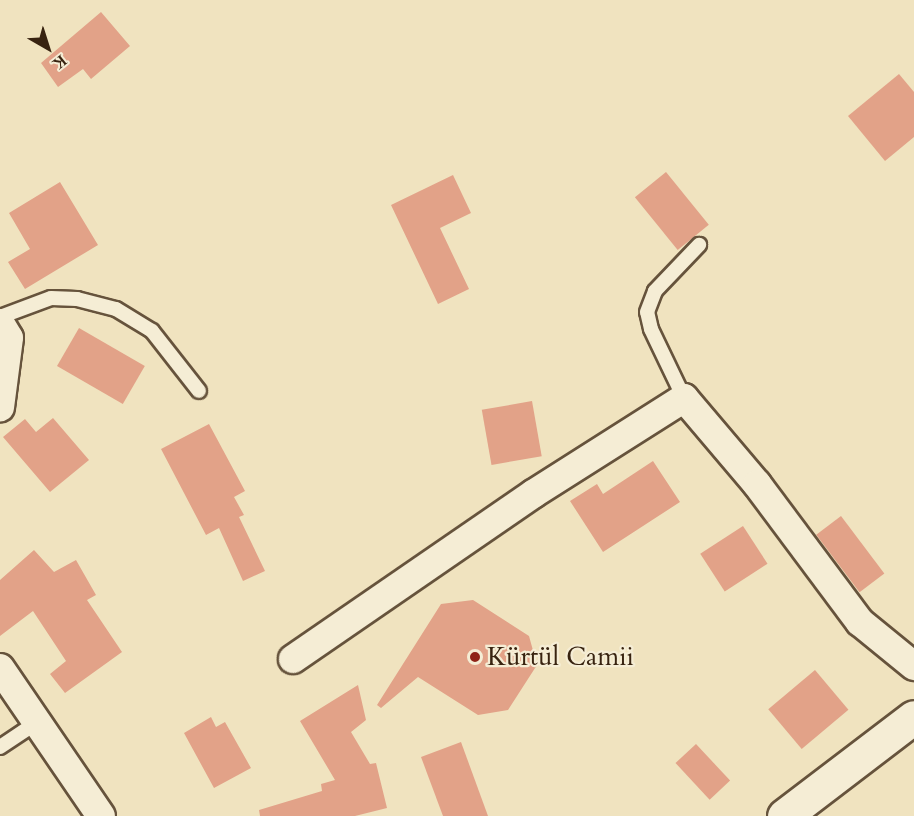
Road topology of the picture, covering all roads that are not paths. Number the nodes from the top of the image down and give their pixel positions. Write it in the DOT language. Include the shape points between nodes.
graph roads {
  1 [pos="699,245"];
  2 [pos="0,317"];
  3 [pos="0,323"];
  4 [pos="199,391"];
  5 [pos="684,398"];
  6 [pos="0,407"];
  7 [pos="293,659"];
  8 [pos="914,666"];
  9 [pos="0,668"];
  10 [pos="914,717"];
  11 [pos="36,723"];
  12 [pos="0,747"];
  13 [pos="101,816"];
  14 [pos="784,816"];
  1 -- 5 [label="lane" via="655,291 647,312 651,329"];
  2 -- 4 [label="lane" via="51,298 77,299 116,309 152,331"];
  3 -- 6 [label="street" via="9,338"];
  5 -- 7 [label="street" via="533,494"];
  5 -- 8 [label="street" via="757,484 860,622"];
  9 -- 11 [label="street"];
  10 -- 14 [label="street"];
  11 -- 12 [label="lane"];
  11 -- 13 [label="street"];
}
